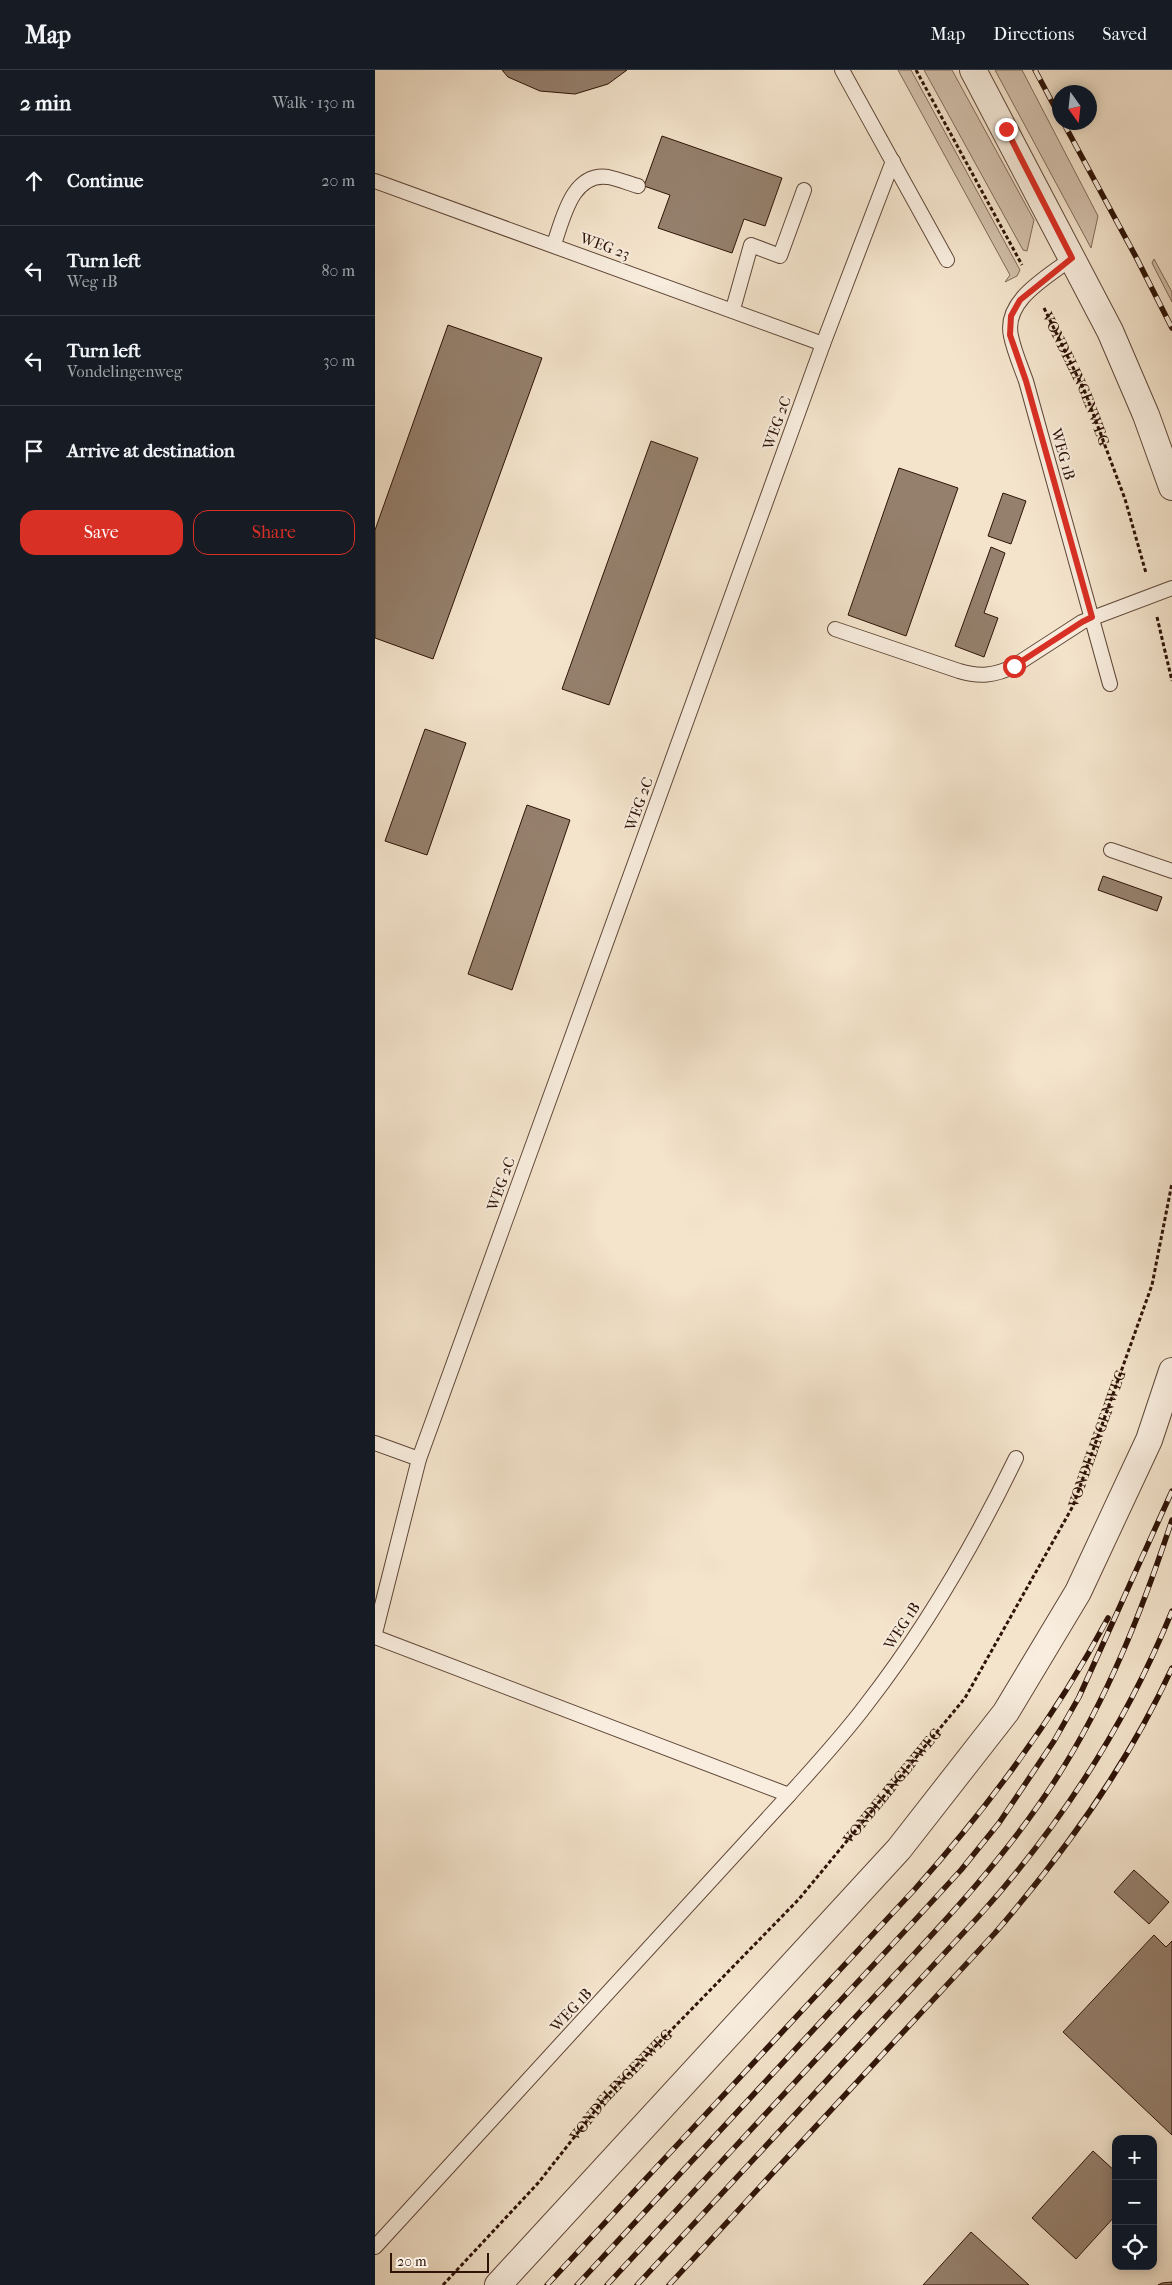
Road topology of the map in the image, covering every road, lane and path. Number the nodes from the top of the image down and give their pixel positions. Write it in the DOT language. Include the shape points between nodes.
graph roads {
  1 [pos="843,70"];
  2 [pos="916,70"];
  3 [pos="973,70"];
  4 [pos="893,161"];
  5 [pos="375,181"];
  6 [pos="638,186"];
  7 [pos="803,190"];
  8 [pos="554,244"];
  9 [pos="1072,258"];
  10 [pos="947,260"];
  11 [pos="1034,288"];
  12 [pos="733,309"];
  13 [pos="823,344"];
  14 [pos="1172,487"];
  15 [pos="1146,574"];
  16 [pos="1172,588"];
  17 [pos="1156,610"];
  18 [pos="1092,617"];
  19 [pos="835,628"];
  20 [pos="1172,681"];
  21 [pos="1110,684"];
  22 [pos="1111,850"];
  23 [pos="1172,871"];
  24 [pos="1172,1183"];
  25 [pos="1172,1370"];
  26 [pos="375,1443"];
  27 [pos="1016,1458"];
  28 [pos="419,1459"];
  29 [pos="375,1633"];
  30 [pos="375,1637"];
  31 [pos="789,1795"];
  32 [pos="375,2247"];
  33 [pos="443,2285"];
  34 [pos="498,2285"];
  1 -- 4 [label="lane"];
  2 -- 11 [label="path, VONDELINGENWEG"];
  3 -- 9 [label="street"];
  4 -- 10 [label="lane"];
  4 -- 13 [label="lane, WEG 2C"];
  5 -- 8 [label="lane, WEG 23"];
  6 -- 8 [label="lane" via="606,177 589,179 575,191"];
  7 -- 12 [label="lane" via="780,256 751,245"];
  8 -- 12 [label="lane, WEG 23"];
  9 -- 11 [label="lane, WEG 1B"];
  9 -- 14 [label="street" via="1110,331"];
  11 -- 15 [label="path, VONDELINGENWEG" via="1085,392 1125,499"];
  11 -- 18 [label="lane, WEG 1B" via="1020,300 1011,316 1010,335 1029,391"];
  12 -- 13 [label="lane, WEG 23"];
  13 -- 28 [label="lane, WEG 2C"];
  16 -- 18 [label="lane"];
  17 -- 20 [label="path"];
  18 -- 19 [label="lane" via="1008,670 976,676"];
  18 -- 21 [label="lane, WEG 1B"];
  22 -- 23 [label="lane"];
  24 -- 33 [label="path, VONDELINGENWEG" via="1152,1285 1073,1506 965,1698 799,1899 605,2098 539,2182"];
  25 -- 34 [label="street" via="1149,1440 1078,1592 1006,1712 899,1849"];
  26 -- 28 [label="lane"];
  27 -- 31 [label="lane, WEG 1B" via="981,1528 899,1660 838,1740"];
  28 -- 29 [label="lane"];
  30 -- 31 [label="lane"];
  31 -- 32 [label="lane, WEG 1B"];
}
